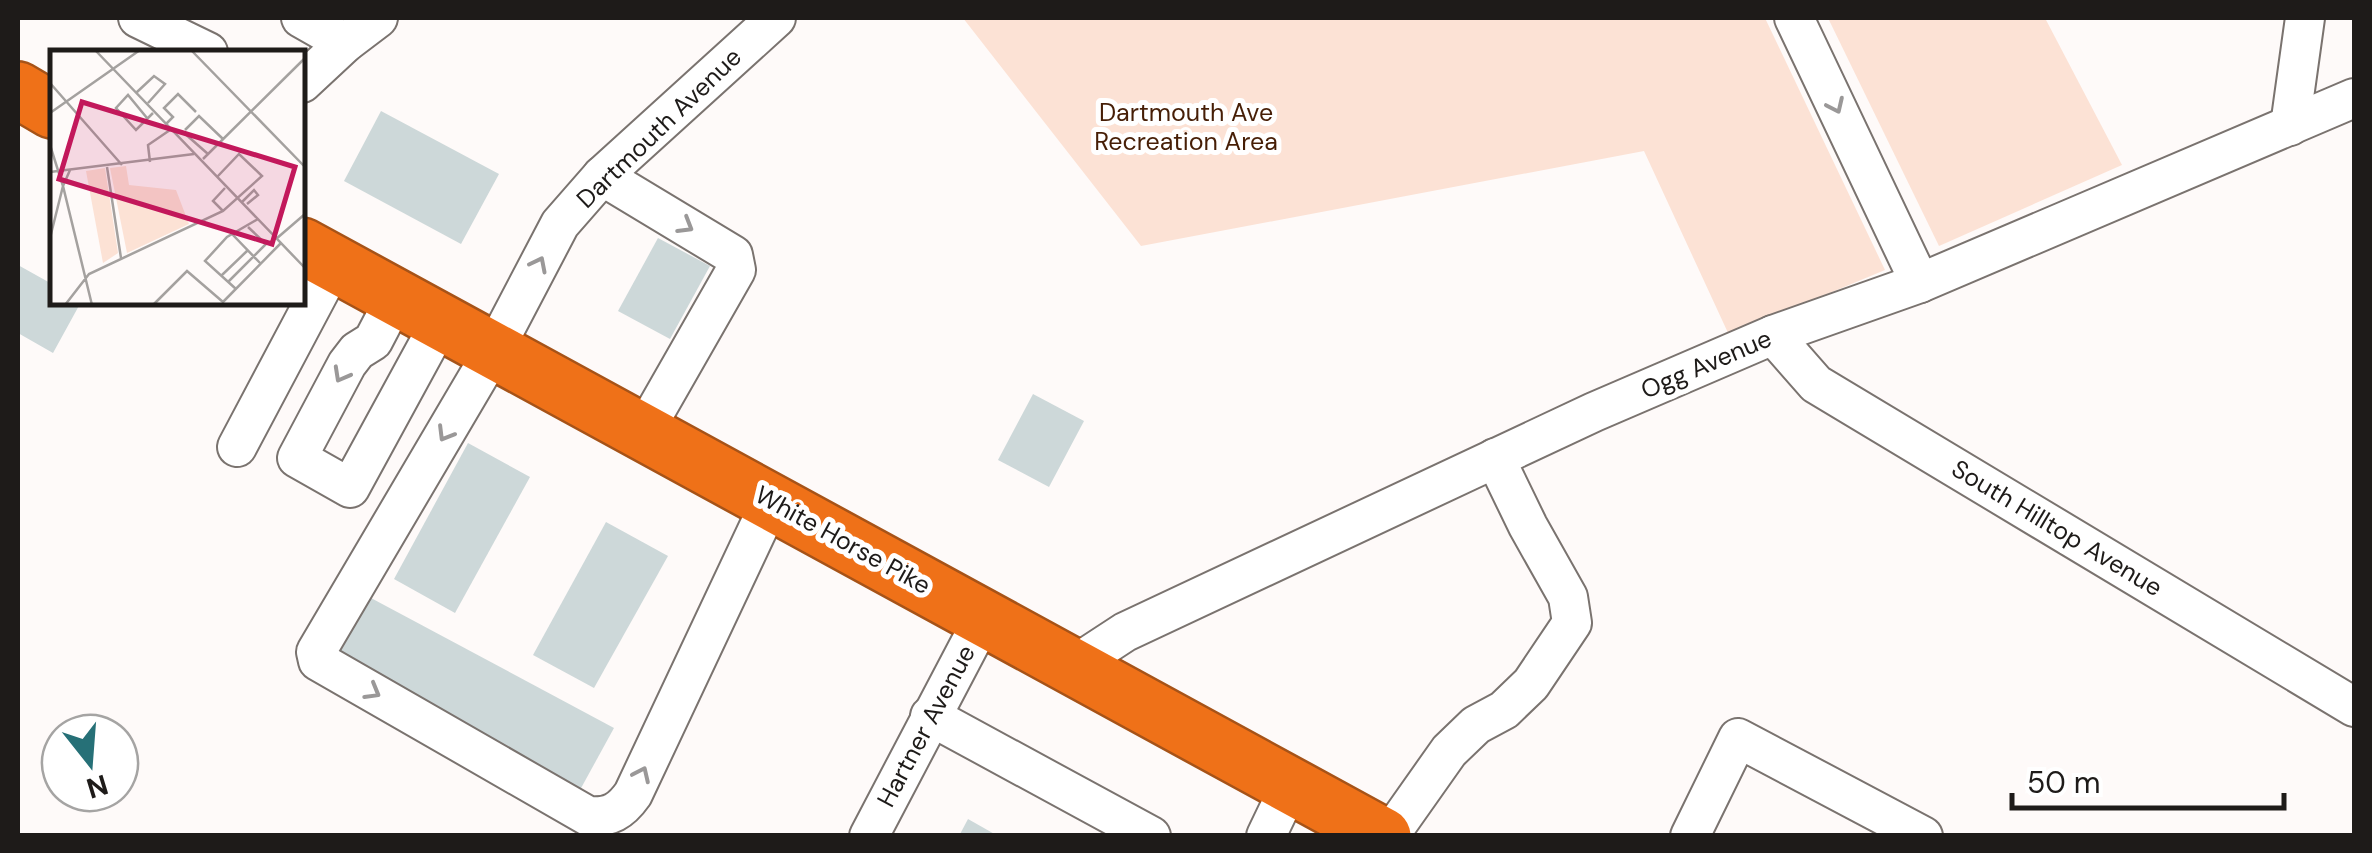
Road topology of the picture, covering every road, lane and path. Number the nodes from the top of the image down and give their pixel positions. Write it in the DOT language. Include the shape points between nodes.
graph roads {
  1 [pos="138,18"];
  2 [pos="301,18"];
  3 [pos="378,18"];
  4 [pos="776,18"];
  5 [pos="1794,18"];
  6 [pos="2305,18"];
  7 [pos="345,43"];
  8 [pos="204,50"];
  9 [pos="305,80"];
  10 [pos="18,90"];
  11 [pos="2354,98"];
  12 [pos="50,109"];
  13 [pos="2290,126"];
  14 [pos="602,176"];
  15 [pos="318,255"];
  16 [pos="1920,283"];
  17 [pos="305,286"];
  18 [pos="297,305"];
  19 [pos="1773,335"];
  20 [pos="494,350"];
  21 [pos="644,431"];
  22 [pos="237,447"];
  23 [pos="1496,458"];
  24 [pos="771,501"];
  25 [pos="984,617"];
  26 [pos="1073,666"];
  27 [pos="2354,707"];
  28 [pos="930,716"];
  29 [pos="1290,786"];
  30 [pos="869,836"];
  31 [pos="1151,836"];
  32 [pos="1266,836"];
  33 [pos="1386,836"];
  34 [pos="1690,836"];
  35 [pos="1923,836"];
  1 -- 8 [label="street"];
  2 -- 7 [label="street"];
  3 -- 7 [label="street"];
  4 -- 14 [label="street, Dartmouth Avenue"];
  5 -- 16 [label="street, one-way"];
  6 -- 13 [label="street"];
  7 -- 9 [label="street"];
  10 -- 12 [label="highway"];
  11 -- 13 [label="street, Ogg Avenue"];
  13 -- 16 [label="street, Ogg Avenue"];
  20 -- 14 [label="street, Dartmouth Avenue, one-way" via="560,224"];
  14 -- 21 [label="street, one-way" via="733,255 736,270"];
  15 -- 17 [label="street"];
  15 -- 20 [label="highway, White Horse Pike"];
  16 -- 19 [label="street, Ogg Avenue"];
  18 -- 22 [label="street"];
  19 -- 23 [label="street, Ogg Avenue"];
  19 -- 27 [label="street, South Hilltop Avenue" via="1816,384"];
  20 -- 21 [label="highway, White Horse Pike"];
  20 -- 24 [label="street, Dartmouth Avenue, one-way" via="316,656 588,816 612,814 633,794"];
  21 -- 24 [label="highway, White Horse Pike"];
  23 -- 26 [label="street, Ogg Avenue" via="1125,632"];
  23 -- 33 [label="street" via="1568,597 1572,624 1531,684 1449,751"];
  24 -- 25 [label="highway, White Horse Pike"];
  25 -- 26 [label="highway, White Horse Pike"];
  25 -- 28 [label="street, Hartner Avenue"];
  26 -- 29 [label="highway, White Horse Pike"];
  28 -- 30 [label="street, Hartner Avenue"];
  28 -- 31 [label="street"];
  29 -- 32 [label="street"];
  29 -- 33 [label="highway, White Horse Pike"];
  34 -- 35 [label="street" via="1738,738"];
}
